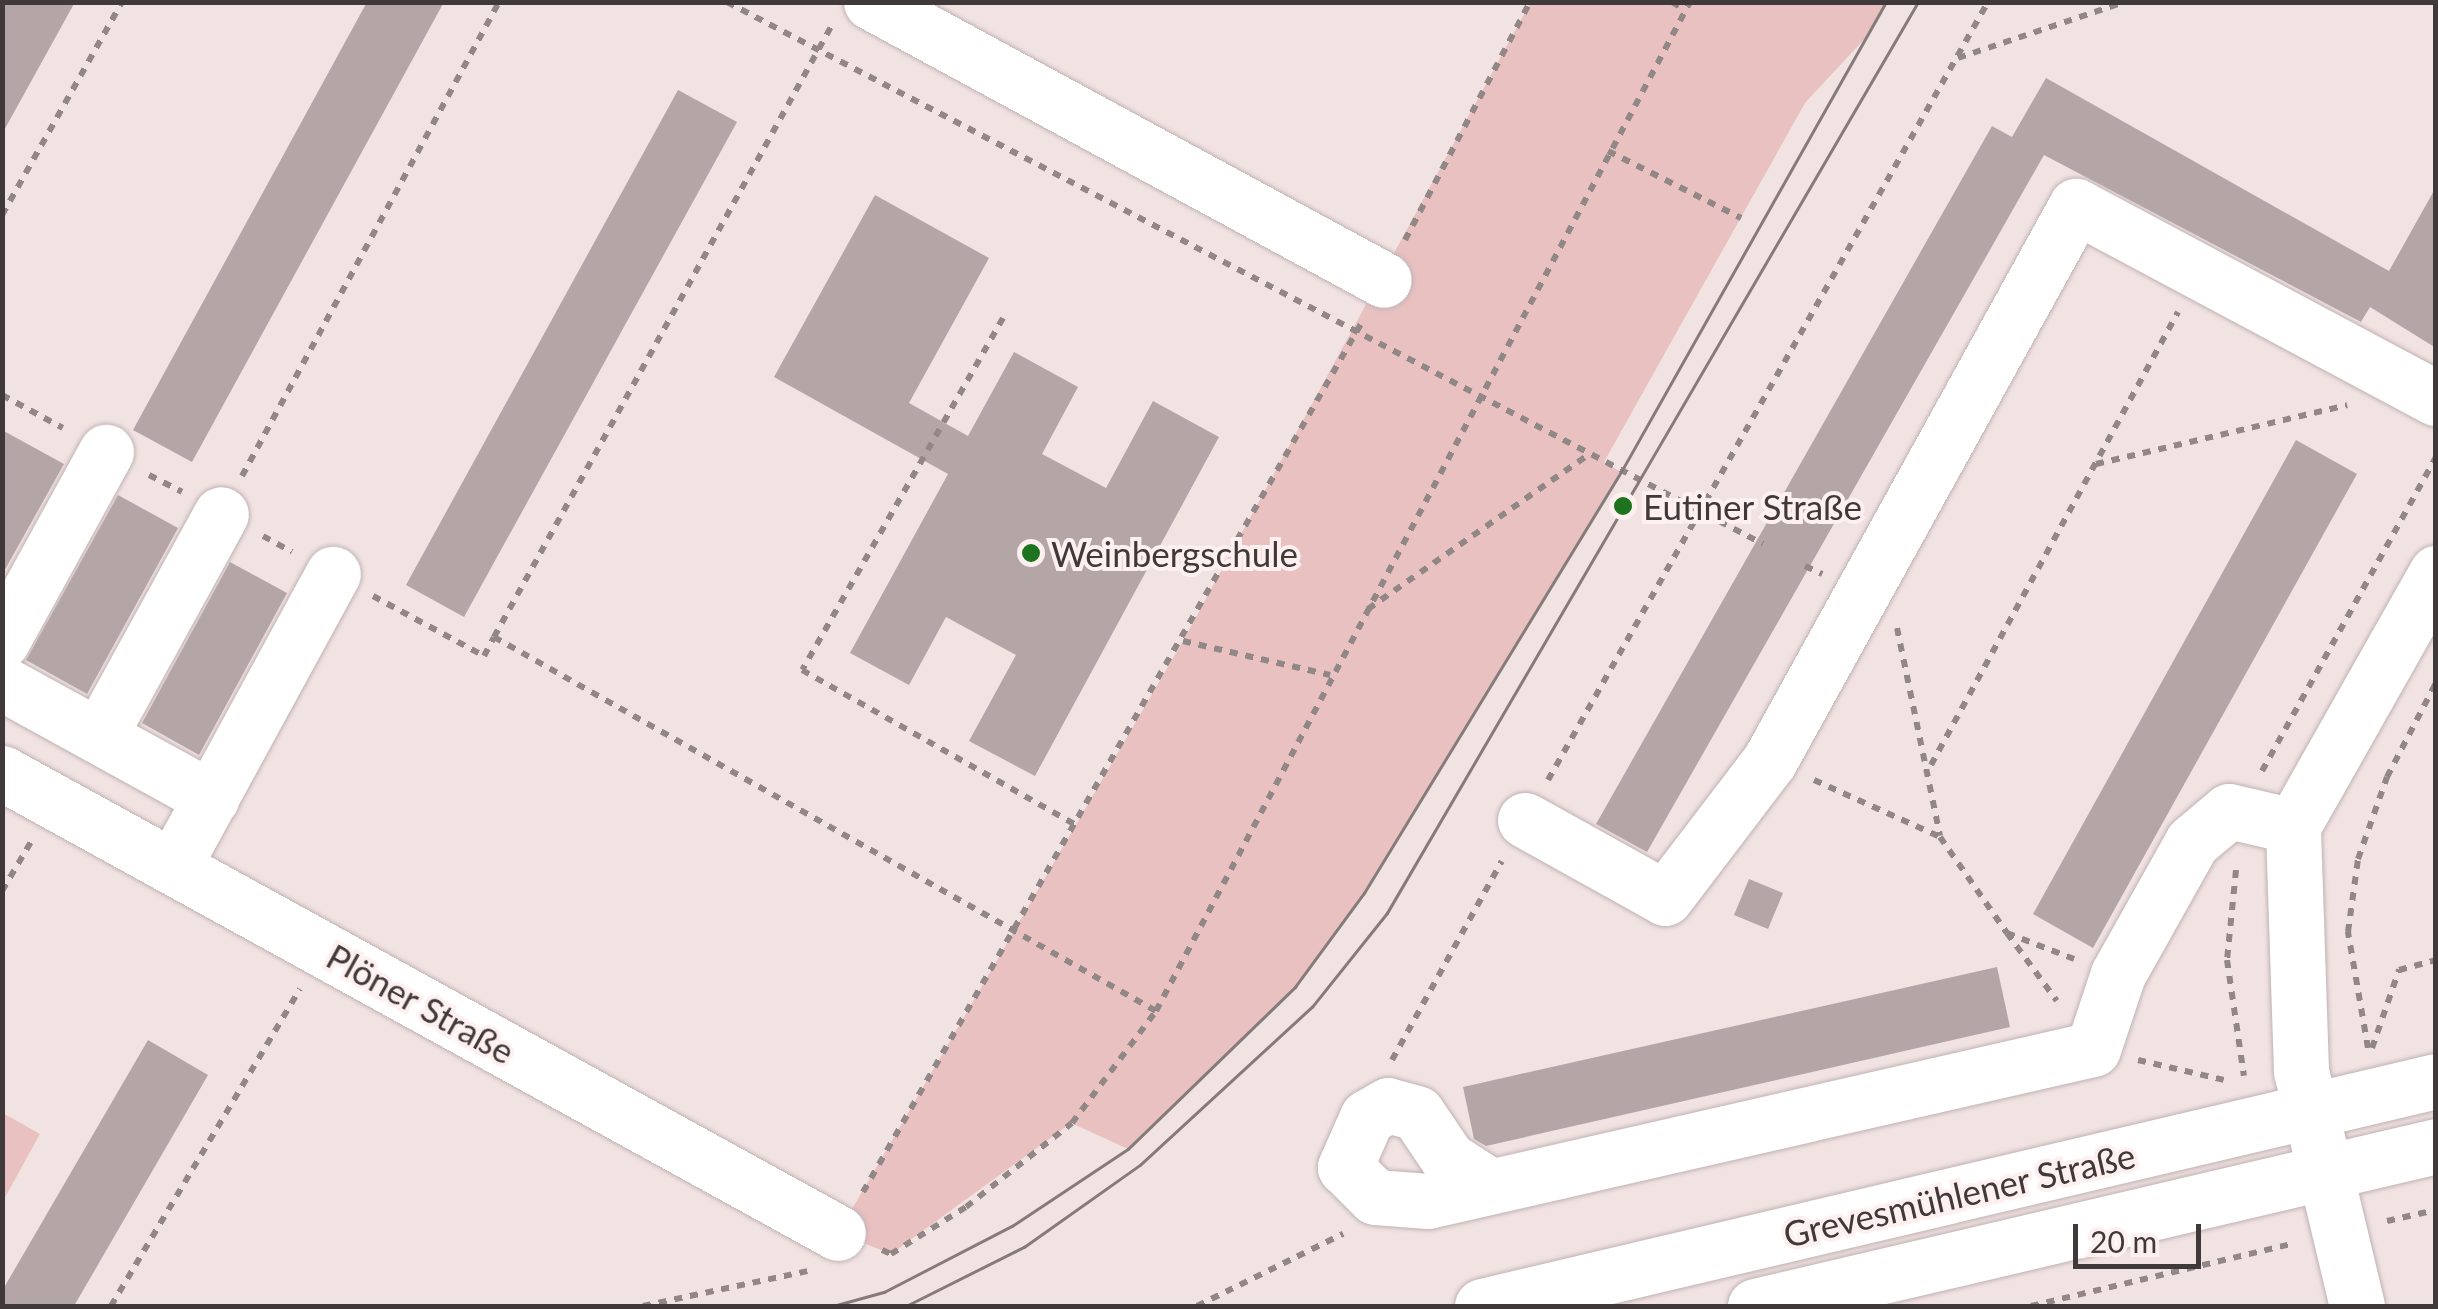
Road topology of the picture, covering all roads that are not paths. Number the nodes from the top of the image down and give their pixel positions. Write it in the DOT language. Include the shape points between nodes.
graph roads {
  1 [pos="853,11"];
  2 [pos="1384,280"];
  3 [pos="2426,393"];
  4 [pos="106,452"];
  5 [pos="222,514"];
  6 [pos="333,574"];
  7 [pos="2436,574"];
  8 [pos="2,641"];
  9 [pos="2,683"];
  10 [pos="99,736"];
  11 [pos="2,773"];
  12 [pos="210,798"];
  13 [pos="1525,820"];
  14 [pos="2292,826"];
  15 [pos="173,867"];
  16 [pos="2436,1081"];
  17 [pos="2310,1110"];
  18 [pos="2436,1146"];
  19 [pos="2324,1172"];
  20 [pos="1490,1186"];
  21 [pos="856,1245"];
  22 [pos="1482,1306"];
  23 [pos="1755,1306"];
  24 [pos="2357,1306"];
  1 -- 2 [label="street"];
  3 -- 13 [label="street" via="2076,206 1770,760 1664,898"];
  4 -- 8 [label="street"];
  5 -- 10 [label="street"];
  6 -- 12 [label="street"];
  7 -- 14 [label="street"];
  9 -- 10 [label="street"];
  10 -- 12 [label="street"];
  11 -- 15 [label="street, Plöner Straße"];
  12 -- 15 [label="street"];
  14 -- 17 [label="street" via="2301,1071"];
  14 -- 20 [label="street" via="2229,812 2192,842 2118,974 2093,1049"];
  15 -- 21 [label="street, Plöner Straße"];
  16 -- 17 [label="street, Grevesmühlener Straße"];
  17 -- 19 [label="street"];
  17 -- 22 [label="street, Grevesmühlener Straße"];
  18 -- 19 [label="street, Grevesmühlener Straße"];
  19 -- 23 [label="street, Grevesmühlener Straße"];
  19 -- 24 [label="street"];
  20 -- 20 [label="street" via="1448,1159 1417,1114 1388,1105 1367,1116 1346,1168 1375,1197 1402,1204"];
}
